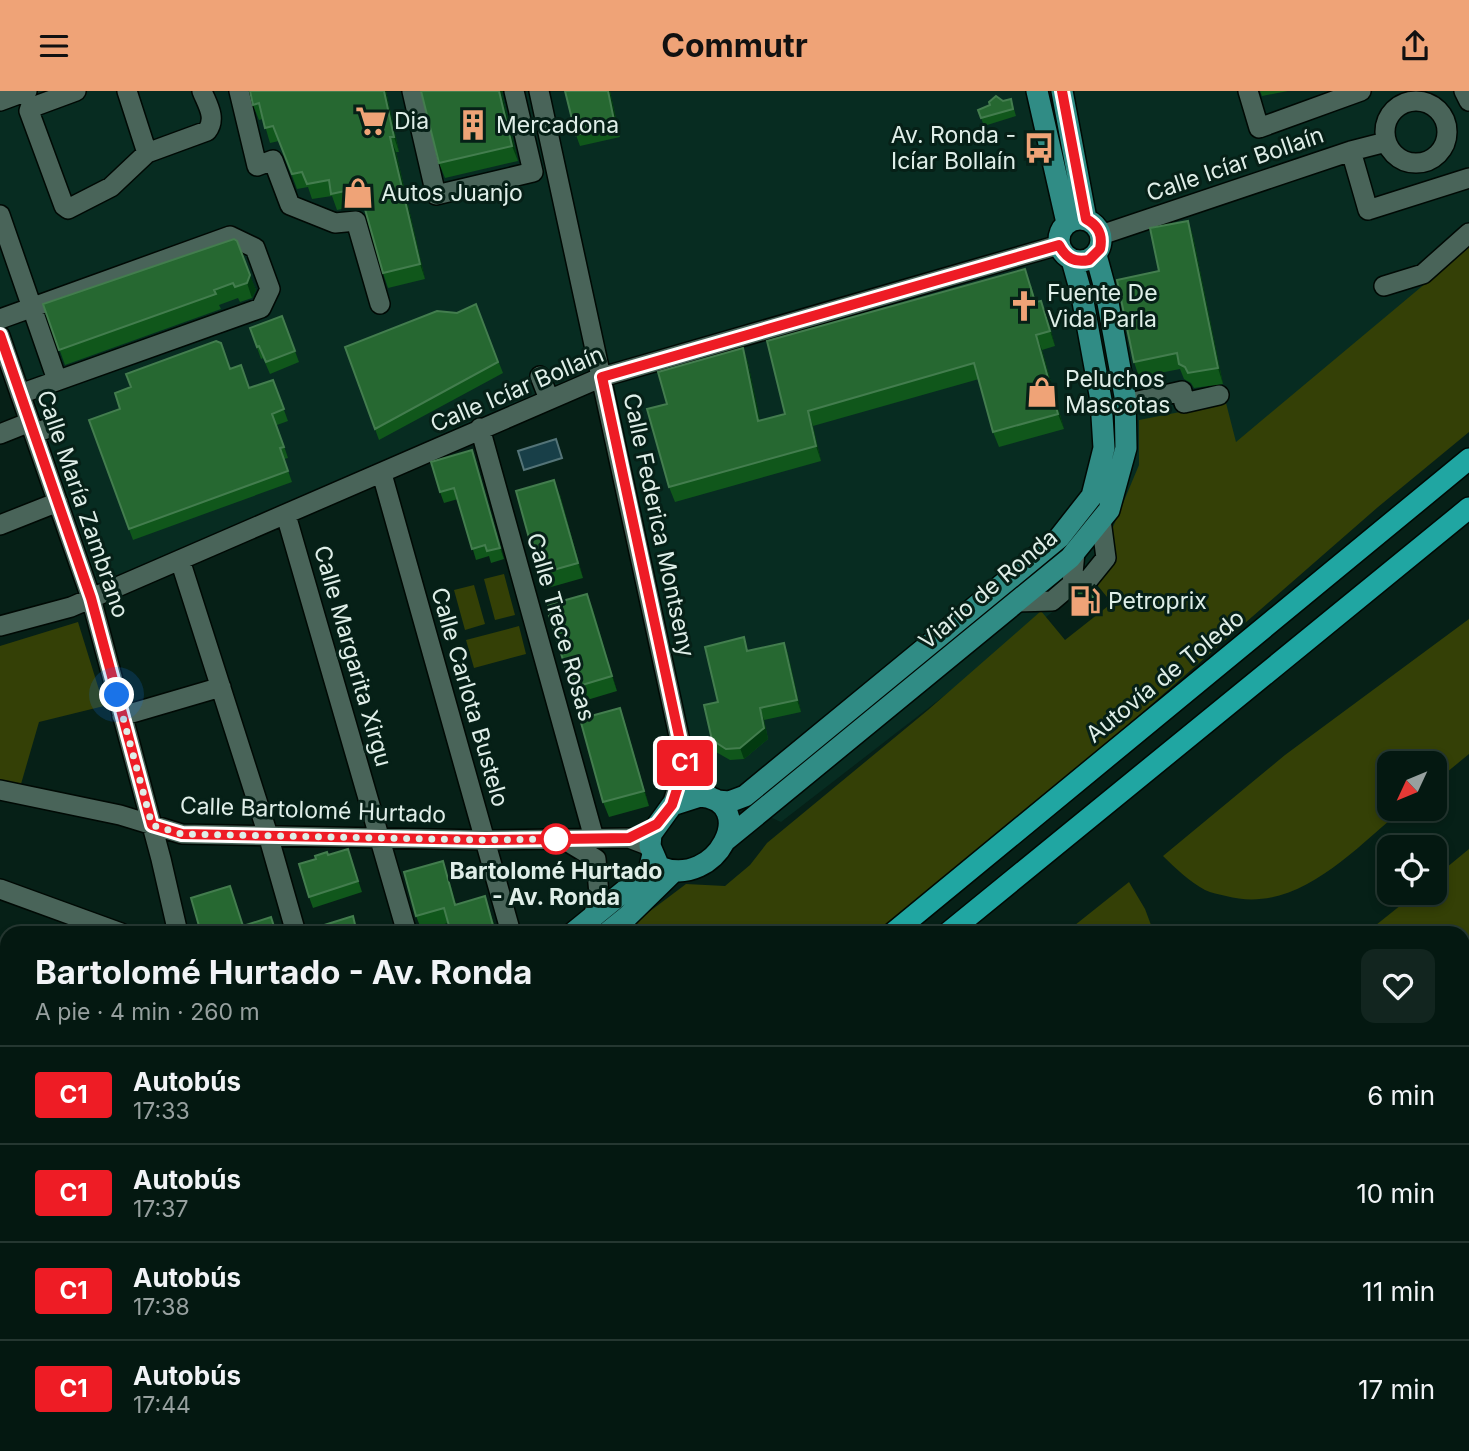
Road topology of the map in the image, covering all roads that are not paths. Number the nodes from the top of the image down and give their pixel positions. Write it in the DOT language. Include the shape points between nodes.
graph roads {
  1 [pos="27,91"];
  2 [pos="76,91"];
  3 [pos="127,91"];
  4 [pos="202,91"];
  5 [pos="239,91"];
  6 [pos="412,91"];
  7 [pos="514,91"];
  8 [pos="539,91"];
  9 [pos="1037,91"];
  10 [pos="1062,91"];
  11 [pos="1248,91"];
  12 [pos="1361,91"];
  13 [pos="1464,91"];
  14 [pos="0,101"];
  15 [pos="1469,101"];
  16 [pos="1386,142"];
  17 [pos="1351,151"];
  18 [pos="147,153"];
  19 [pos="1469,178"];
  20 [pos="0,215"];
  21 [pos="1087,233"];
  22 [pos="1469,233"];
  23 [pos="1066,253"];
  24 [pos="1384,286"];
  25 [pos="380,304"];
  26 [pos="31,308"];
  27 [pos="0,319"];
  28 [pos="1,340"];
  29 [pos="540,376"];
  30 [pos="602,377"];
  31 [pos="57,380"];
  32 [pos="20,394"];
  33 [pos="1219,395"];
  34 [pos="549,399"];
  35 [pos="1125,404"];
  36 [pos="54,425"];
  37 [pos="32,428"];
  38 [pos="481,428"];
  39 [pos="0,434"];
  40 [pos="1469,459"];
  41 [pos="382,474"];
  42 [pos="58,502"];
  43 [pos="1469,508"];
  44 [pos="286,515"];
  45 [pos="1101,520"];
  46 [pos="0,525"];
  47 [pos="1075,552"];
  48 [pos="180,560"];
  49 [pos="1072,585"];
  50 [pos="91,598"];
  51 [pos="1016,602"];
  52 [pos="0,626"];
  53 [pos="221,687"];
  54 [pos="122,716"];
  55 [pos="685,764"];
  56 [pos="0,790"];
  57 [pos="714,799"];
  58 [pos="672,805"];
  59 [pos="657,824"];
  60 [pos="152,825"];
  61 [pos="268,835"];
  62 [pos="381,838"];
  63 [pos="594,838"];
  64 [pos="629,838"];
  65 [pos="562,839"];
  66 [pos="485,840"];
  67 [pos="726,840"];
  68 [pos="651,850"];
  69 [pos="673,872"];
  70 [pos="0,888"];
  71 [pos="600,925"];
  72 [pos="102,926"];
  73 [pos="176,926"];
  74 [pos="294,926"];
  75 [pos="405,926"];
  76 [pos="509,926"];
  77 [pos="902,926"];
  78 [pos="957,926"];
  1 -- 14 [label="street"];
  2 -- 18 [label="street" via="29,111 65,208 111,187"];
  3 -- 18 [label="street"];
  4 -- 18 [label="street" via="212,118 207,131"];
  5 -- 25 [label="street" via="257,166 273,160 290,205 335,223 356,221"];
  6 -- 7 [label="street" via="436,195 533,172"];
  8 -- 30 [label="street, Calle Federica Montseny"];
  9 -- 21 [label="main road, Viario de Ronda"];
  10 -- 21 [label="main road, Viario de Ronda"];
  11 -- 12 [label="street" via="1259,128"];
  13 -- 15 [label="street"];
  16 -- 17 [label="street, Calle Icíar Bollaín"];
  17 -- 19 [label="street" via="1368,210"];
  17 -- 21 [label="street, Calle Icíar Bollaín"];
  20 -- 26 [label="street"];
  21 -- 23 [label="main road" via="1080,261"];
  21 -- 23 [label="main road" via="1059,237"];
  21 -- 35 [label="main road, Viario de Ronda" via="1106,292"];
  22 -- 24 [label="street" via="1423,274"];
  23 -- 30 [label="street, Calle Icíar Bollaín"];
  23 -- 57 [label="main road, Viario de Ronda" via="1082,296 1102,412 1104,448 1092,496 1059,538 745,796 729,802"];
  26 -- 27 [label="street"];
  26 -- 31 [label="street"];
  26 -- 31 [label="street" via="230,236 255,248 270,289 261,308"];
  28 -- 32 [label="street, Calle María Zambrano"];
  29 -- 34 [label="street"];
  30 -- 34 [label="street, Calle Icíar Bollaín"];
  30 -- 55 [label="street, Calle Federica Montseny"];
  31 -- 32 [label="street"];
  32 -- 37 [label="street, Calle María Zambrano"];
  33 -- 35 [label="street" via="1184,403 1182,391"];
  34 -- 38 [label="street, Calle Icíar Bollaín"];
  35 -- 45 [label="main road, Viario de Ronda" via="1126,448 1109,510"];
  36 -- 37 [label="street"];
  37 -- 39 [label="street"];
  37 -- 42 [label="street, Calle María Zambrano"];
  38 -- 41 [label="street, Calle Icíar Bollaín"];
  38 -- 63 [label="street, Calle Trece Rosas"];
  40 -- 77 [label="highway, Autovía de Toledo"];
  41 -- 44 [label="street, Calle Icíar Bollaín"];
  41 -- 66 [label="street, Calle Carlota Bustelo"];
  42 -- 46 [label="street"];
  42 -- 50 [label="street, Calle María Zambrano"];
  43 -- 78 [label="highway"];
  44 -- 48 [label="street, Calle Icíar Bollaín"];
  44 -- 62 [label="street, Calle Margarita Xirgu"];
  45 -- 47 [label="main road, Viario de Ronda"];
  45 -- 49 [label="street" via="1106,558 1090,579"];
  47 -- 49 [label="street"];
  47 -- 51 [label="main road, Viario de Ronda"];
  48 -- 50 [label="street, Calle Icíar Bollaín"];
  48 -- 53 [label="street"];
  49 -- 51 [label="street" via="1052,601"];
  50 -- 52 [label="street, Calle Icíar Bollaín"];
  50 -- 54 [label="street, Calle María Zambrano"];
  51 -- 67 [label="main road, Viario de Ronda"];
  53 -- 54 [label="street"];
  53 -- 61 [label="street"];
  54 -- 60 [label="street, Calle María Zambrano"];
  55 -- 57 [label="street, Calle Federica Montseny" via="700,788"];
  55 -- 58 [label="street, Calle Federica Montseny"];
  56 -- 60 [label="street, Calle Bartolomé Hurtado"];
  57 -- 58 [label="main road" via="687,799"];
  57 -- 67 [label="main road" via="726,810 730,827"];
  58 -- 59 [label="main road"];
  59 -- 64 [label="street, Calle Bartolomé Hurtado"];
  59 -- 68 [label="main road" via="651,834"];
  60 -- 61 [label="street, Calle Bartolomé Hurtado" via="182,834"];
  60 -- 73 [label="street, Calle María Zambrano"];
  61 -- 62 [label="street, Calle Bartolomé Hurtado"];
  61 -- 74 [label="street"];
  62 -- 66 [label="street, Calle Bartolomé Hurtado"];
  62 -- 75 [label="street, Calle Margarita Xirgu"];
  63 -- 64 [label="street, Calle Bartolomé Hurtado"];
  63 -- 65 [label="street, Calle Bartolomé Hurtado"];
  64 -- 68 [label="street, Calle Bartolomé Hurtado"];
  65 -- 66 [label="street, Calle Bartolomé Hurtado"];
  65 -- 71 [label="street" via="596,859"];
  66 -- 76 [label="street, Calle Carlota Bustelo"];
  67 -- 69 [label="main road" via="705,863"];
  68 -- 69 [label="main road" via="659,867"];
  68 -- 71 [label="main road" via="649,871"];
  69 -- 71 [label="main road" via="628,916"];
  70 -- 72 [label="street"];
}
